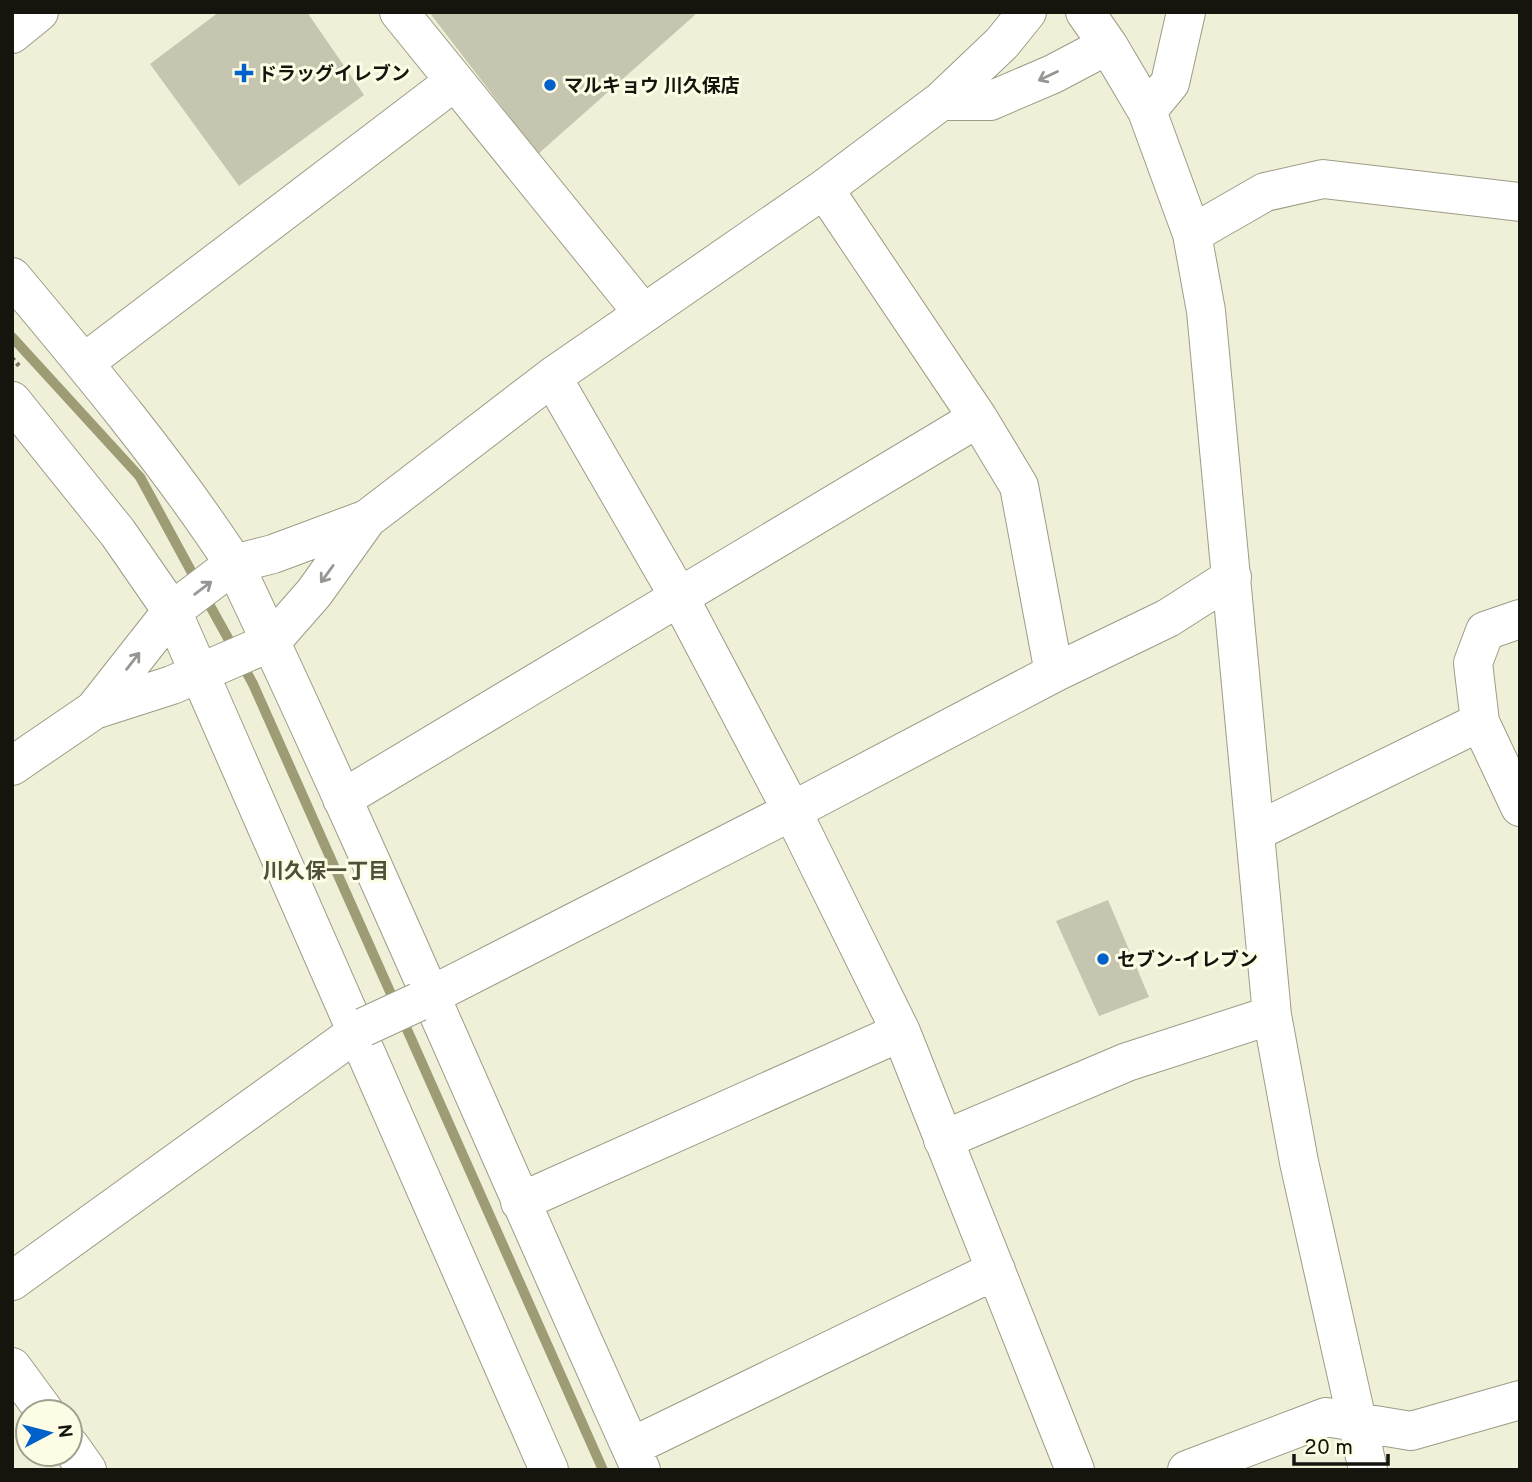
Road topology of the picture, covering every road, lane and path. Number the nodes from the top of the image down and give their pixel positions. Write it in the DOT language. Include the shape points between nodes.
graph roads {
  1 [pos="39,12"];
  2 [pos="399,12"];
  3 [pos="1027,12"];
  4 [pos="1085,12"];
  5 [pos="1186,12"];
  6 [pos="12,34"];
  7 [pos="1108,45"];
  8 [pos="455,81"];
  9 [pos="941,101"];
  10 [pos="1147,111"];
  11 [pos="824,189"];
  12 [pos="1520,202"];
  13 [pos="1192,234"];
  14 [pos="12,277"];
  15 [pos="643,313"];
  16 [pos="84,363"];
  17 [pos="552,377"];
  18 [pos="15,410"];
  19 [pos="978,418"];
  20 [pos="367,519"];
  21 [pos="234,564"];
  22 [pos="1232,577"];
  23 [pos="678,595"];
  24 [pos="172,611"];
  25 [pos="1520,620"];
  26 [pos="271,642"];
  27 [pos="200,673"];
  28 [pos="1054,673"];
  29 [pos="94,710"];
  30 [pos="1480,722"];
  31 [pos="12,766"];
  32 [pos="342,799"];
  33 [pos="1520,807"];
  34 [pos="792,811"];
  35 [pos="1255,832"];
  36 [pos="424,999"];
  37 [pos="1272,1015"];
  38 [pos="360,1029"];
  39 [pos="901,1032"];
  40 [pos="943,1140"];
  41 [pos="520,1202"];
  42 [pos="996,1270"];
  43 [pos="12,1281"];
  44 [pos="12,1367"];
  45 [pos="35,1398"];
  46 [pos="1520,1399"];
  47 [pos="1357,1423"];
  48 [pos="636,1459"];
  49 [pos="549,1470"];
  50 [pos="1075,1470"];
  51 [pos="1186,1470"];
  52 [pos="1368,1470"];
  1 -- 6 [label="street"];
  2 -- 8 [label="street"];
  3 -- 9 [label="street" via="1002,43"];
  4 -- 7 [label="street"];
  5 -- 10 [label="street" via="1170,83"];
  7 -- 9 [label="street, one-way" via="990,101"];
  7 -- 10 [label="street"];
  8 -- 15 [label="street"];
  8 -- 16 [label="street"];
  9 -- 11 [label="street"];
  10 -- 13 [label="street"];
  11 -- 15 [label="street"];
  11 -- 19 [label="street"];
  12 -- 13 [label="street" via="1323,179 1265,192"];
  13 -- 22 [label="street" via="1206,311"];
  14 -- 16 [label="street"];
  15 -- 17 [label="street"];
  16 -- 21 [label="street" via="192,500"];
  17 -- 20 [label="street"];
  17 -- 23 [label="street"];
  18 -- 24 [label="street" via="118,533"];
  19 -- 23 [label="street"];
  19 -- 28 [label="street" via="1019,486"];
  20 -- 21 [label="street"];
  20 -- 26 [label="street, one-way" via="314,593"];
  24 -- 21 [label="street, one-way"];
  21 -- 26 [label="street"];
  22 -- 28 [label="street" via="1168,618"];
  22 -- 35 [label="street"];
  23 -- 32 [label="street"];
  23 -- 34 [label="street"];
  24 -- 27 [label="street"];
  29 -- 24 [label="street, one-way"];
  25 -- 30 [label="street" via="1485,631 1473,663"];
  26 -- 27 [label="street"];
  26 -- 32 [label="street"];
  27 -- 29 [label="street"];
  27 -- 38 [label="street"];
  28 -- 34 [label="street"];
  29 -- 31 [label="street"];
  30 -- 33 [label="street"];
  30 -- 35 [label="street"];
  32 -- 36 [label="street"];
  34 -- 36 [label="street"];
  34 -- 39 [label="street"];
  35 -- 37 [label="street"];
  36 -- 38 [label="street, bridge"];
  36 -- 41 [label="street"];
  37 -- 40 [label="street" via="1127,1062"];
  37 -- 47 [label="street" via="1299,1162"];
  38 -- 43 [label="street"];
  38 -- 49 [label="street"];
  39 -- 40 [label="street"];
  39 -- 41 [label="street"];
  40 -- 42 [label="street"];
  41 -- 48 [label="street"];
  42 -- 48 [label="street"];
  42 -- 50 [label="street"];
  44 -- 45 [label="street"];
  46 -- 47 [label="street" via="1411,1431"];
  47 -- 51 [label="street" via="1326,1417"];
  47 -- 52 [label="street"];
}
